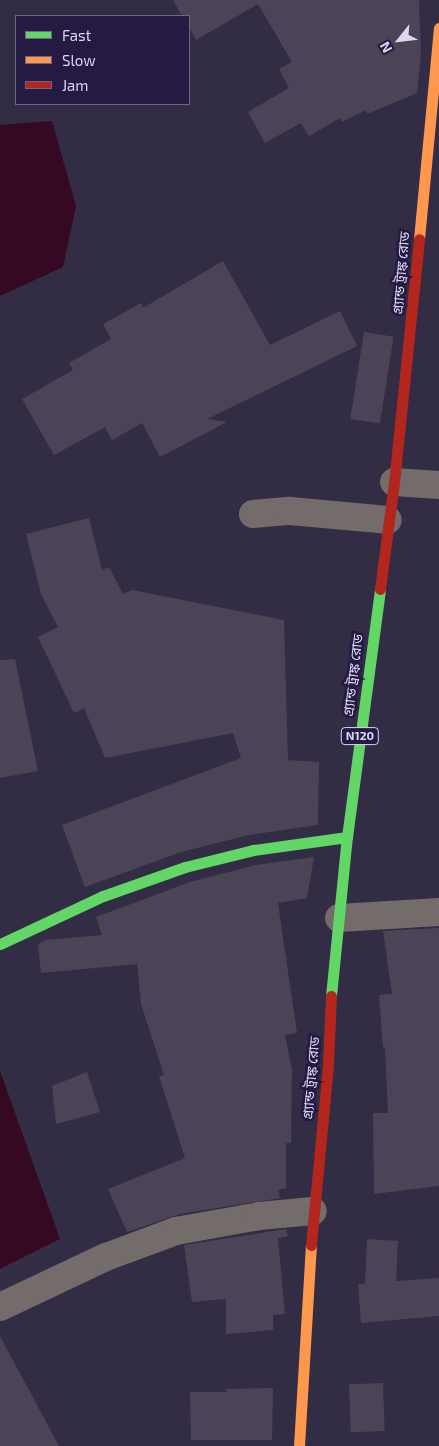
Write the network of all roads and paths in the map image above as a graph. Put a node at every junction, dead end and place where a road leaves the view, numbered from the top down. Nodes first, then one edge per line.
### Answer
1 (439, 28) edge
2 (394, 482) junction
3 (439, 485) edge
4 (253, 514) dead end
5 (388, 520) junction
6 (347, 837) junction
7 (439, 912) edge
8 (339, 918) junction
9 (0, 944) edge
10 (313, 1211) junction
11 (0, 1307) edge
12 (299, 1446) edge

1 - 2 main road, গ্র্যান্ড ট্রাঙ্ক রোড / N120
2 - 3 street
2 - 5 main road, গ্র্যান্ড ট্রাঙ্ক রোড / N120
4 - 5 street
5 - 6 main road, গ্র্যান্ড ট্রাঙ্ক রোড / N120
6 - 8 main road, গ্র্যান্ড ট্রাঙ্ক রোড / N120
6 - 9 main road
7 - 8 street
8 - 10 main road, গ্র্যান্ড ট্রাঙ্ক রোড / N120
10 - 11 street
10 - 12 main road, গ্র্যান্ড ট্রাঙ্ক রোড / N120

